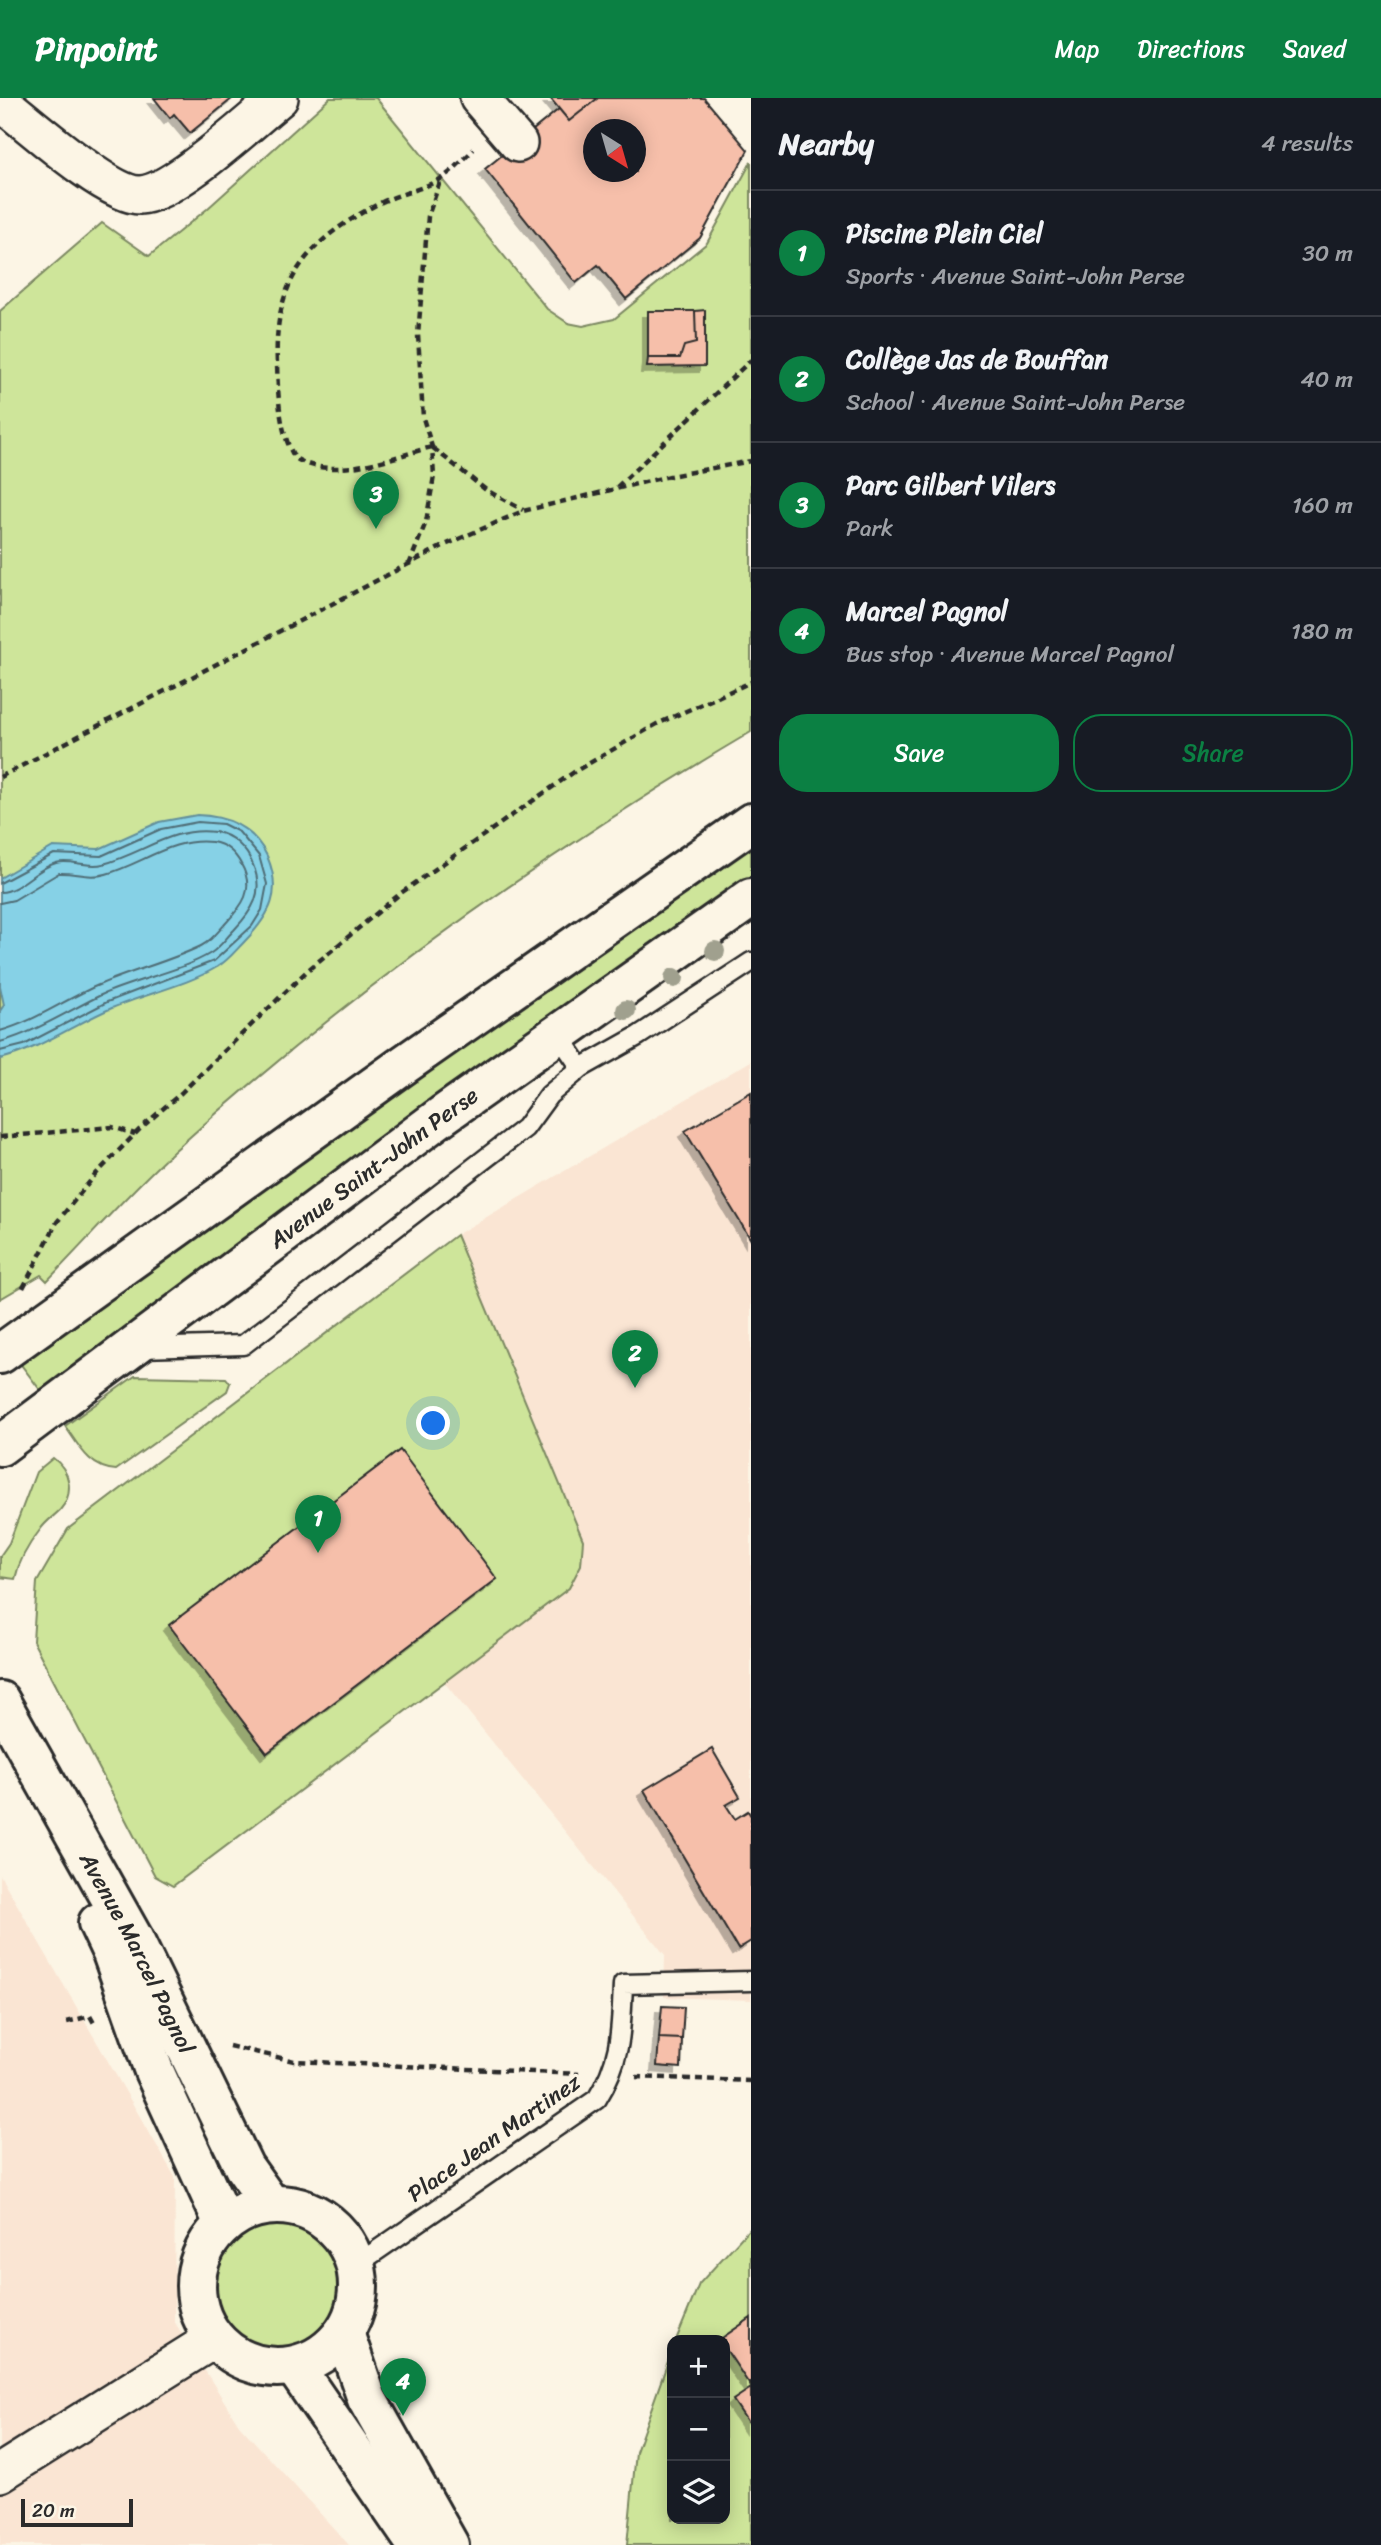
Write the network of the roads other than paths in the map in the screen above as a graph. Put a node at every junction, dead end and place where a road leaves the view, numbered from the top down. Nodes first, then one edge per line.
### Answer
1 (279, 98) edge
2 (479, 98) edge
3 (0, 101) edge
4 (518, 143) dead end
5 (751, 823) edge
6 (751, 898) edge
7 (751, 962) edge
8 (557, 1033) junction
9 (581, 1068) junction
10 (129, 1349) junction
11 (0, 1354) edge
12 (0, 1446) edge
13 (0, 1701) edge
14 (0, 1733) edge
15 (751, 1981) edge
16 (271, 2204) junction
17 (224, 2224) junction
18 (356, 2265) junction
19 (344, 2333) junction
20 (214, 2339) junction
21 (294, 2366) junction
22 (0, 2473) edge
23 (417, 2545) edge
24 (449, 2545) edge

1 - 3 street
2 - 4 street
5 - 11 main road
6 - 8 main road, Avenue Saint-John Perse
7 - 9 lane
8 - 9 lane
8 - 10 main road, Avenue Saint-John Perse
9 - 10 lane
10 - 12 main road, Avenue Saint-John Perse
13 - 16 main road, Avenue Marcel Pagnol
14 - 17 main road, Avenue Marcel Pagnol
15 - 18 lane, Place Jean Martinez
16 - 17 main road
16 - 18 main road
17 - 20 main road
18 - 19 main road
19 - 21 main road
19 - 24 main road
20 - 21 main road
20 - 22 street
21 - 23 main road

